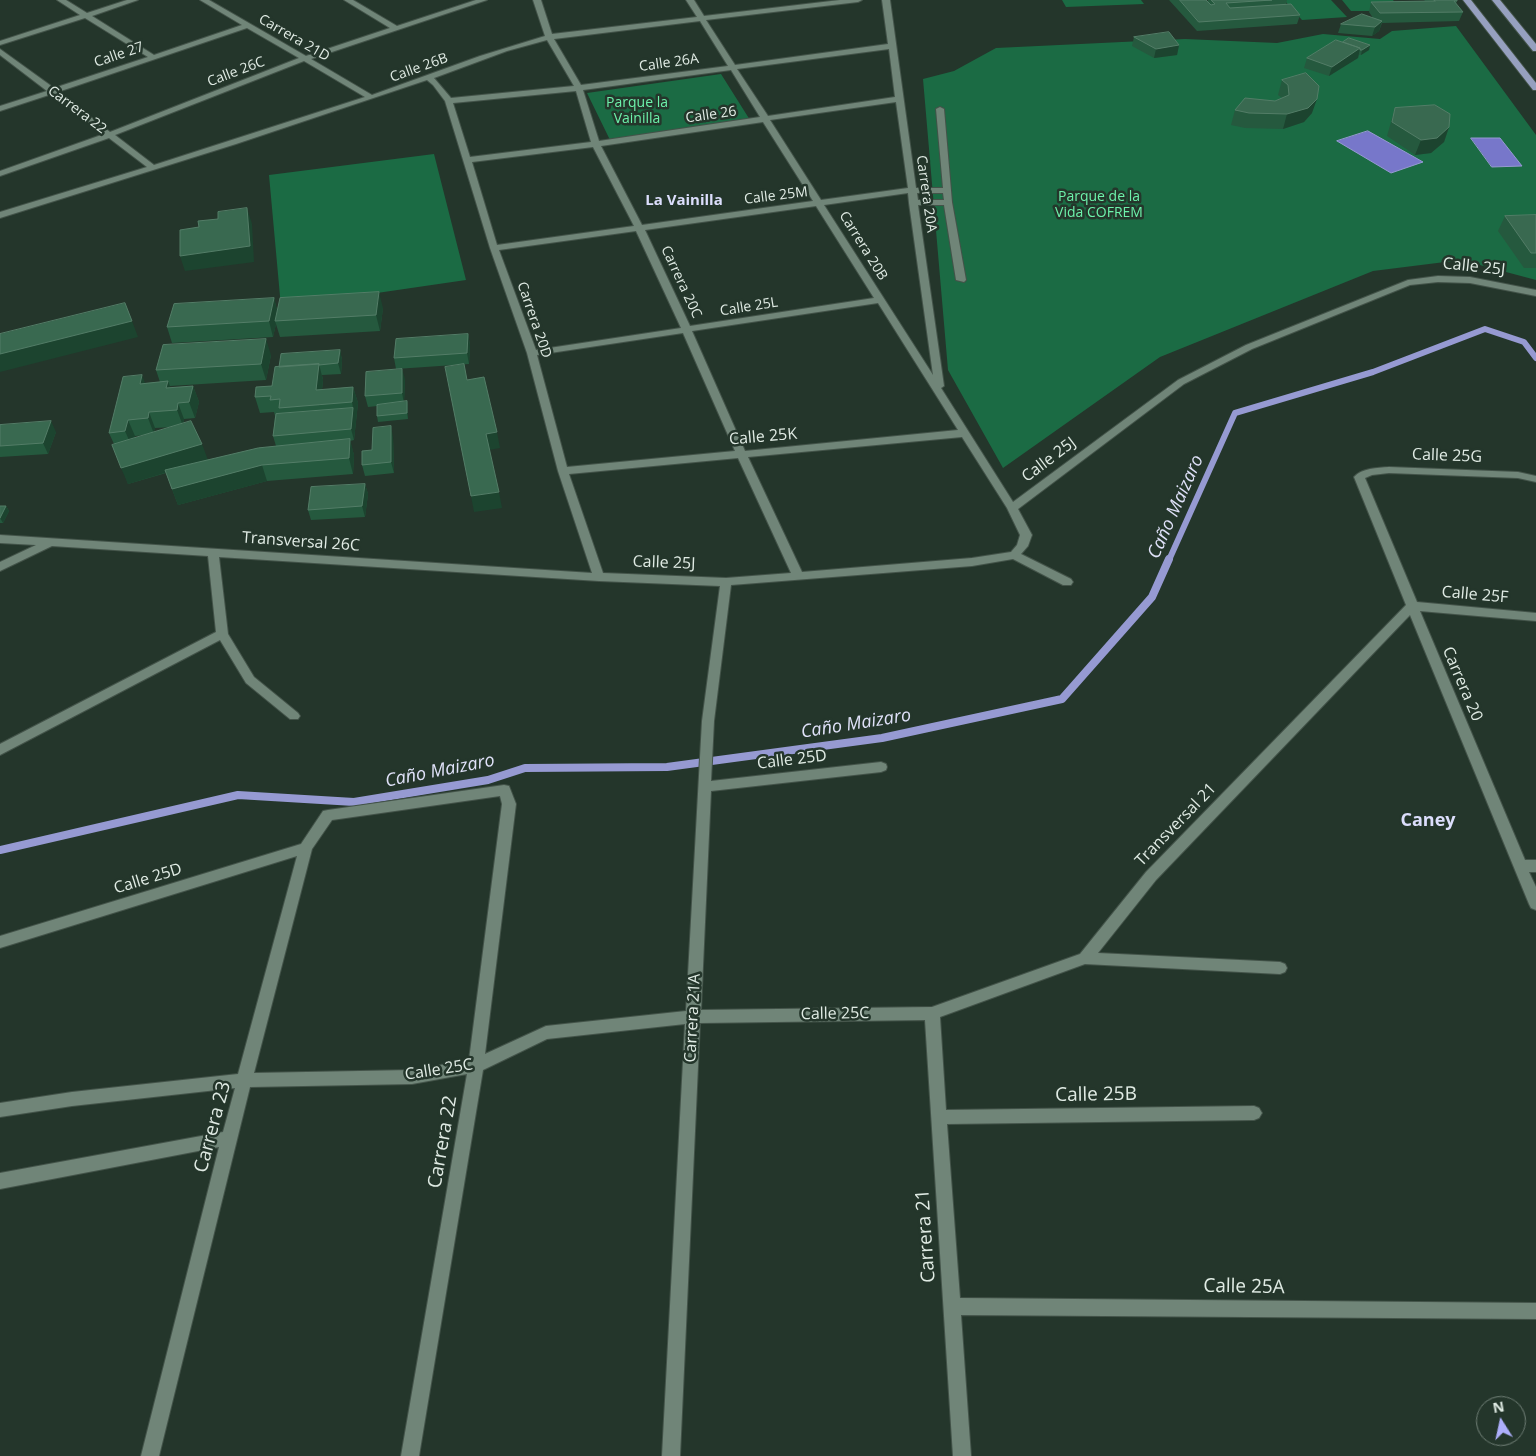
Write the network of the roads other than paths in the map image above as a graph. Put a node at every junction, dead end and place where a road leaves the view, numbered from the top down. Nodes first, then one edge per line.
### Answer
1 (61, 0) edge
2 (134, 0) edge
3 (204, 0) edge
4 (348, 0) edge
5 (483, 0) edge
6 (538, 0) edge
7 (690, 0) edge
8 (858, 0) edge
9 (886, 0) edge
10 (1467, 0) edge
11 (1496, 0) edge
12 (817, 2) edge
13 (85, 15) junction
14 (703, 18) junction
15 (247, 26) junction
16 (396, 28) junction
17 (549, 37) junction
18 (0, 43) edge
19 (892, 46) junction
20 (1536, 50) edge
21 (0, 51) edge
22 (153, 57) junction
23 (304, 59) junction
24 (734, 67) junction
25 (429, 78) junction
26 (580, 88) junction
27 (1536, 88) edge
28 (53, 92) junction
29 (371, 98) junction
30 (899, 99) junction
31 (449, 101) junction
32 (0, 109) edge
33 (940, 109) dead end
34 (767, 119) junction
35 (109, 135) junction
36 (596, 144) junction
37 (467, 160) junction
38 (153, 168) junction
39 (0, 174) edge
40 (912, 190) junction
41 (947, 191) junction
42 (948, 202) junction
43 (913, 203) junction
44 (820, 204) junction
45 (0, 215) edge
46 (639, 227) junction
47 (494, 248) junction
48 (961, 280) dead end
49 (1536, 293) edge
50 (881, 300) junction
51 (687, 330) junction
52 (532, 353) junction
53 (939, 392) junction
54 (965, 433) junction
55 (740, 454) junction
56 (563, 471) junction
57 (1358, 477) joint
58 (1536, 479) edge
59 (1012, 508) junction
60 (0, 539) edge
61 (52, 542) junction
62 (213, 552) junction
63 (1014, 555) junction
64 (0, 567) edge
65 (599, 577) junction
66 (798, 577) junction
67 (726, 582) junction
68 (1067, 582) dead end
69 (1412, 606) junction
70 (1536, 617) edge
71 (222, 634) junction
72 (294, 716) dead end
73 (0, 750) edge
74 (881, 767) dead end
75 (706, 780) junction
76 (509, 804) joint
77 (306, 848) junction
78 (1520, 866) junction
79 (1536, 866) edge
80 (1536, 904) edge
81 (0, 942) edge
82 (1085, 958) junction
83 (1280, 968) dead end
84 (932, 1012) junction
85 (692, 1017) junction
86 (476, 1066) junction
87 (246, 1080) junction
88 (0, 1110) edge
89 (1254, 1113) dead end
90 (938, 1117) junction
91 (230, 1138) junction
92 (0, 1181) edge
93 (952, 1306) junction
94 (1536, 1311) edge
95 (150, 1456) edge
96 (410, 1456) edge
97 (671, 1456) edge
98 (962, 1456) edge

1 - 13 street
2 - 13 street
3 - 15 street, Carrera 21D
4 - 16 street
5 - 16 street, Calle 26C
6 - 17 street, Carrera 20C
7 - 14 street, Carrera 20B
8 - 12 street, Calle 26B
9 - 19 street, Carrera 20A
10 - 27 main road
11 - 20 main road
12 - 14 street, Calle 26B
13 - 18 street
13 - 22 street
14 - 17 street, Calle 26B
14 - 24 street, Carrera 20B
15 - 22 street, Calle 27
15 - 23 street, Carrera 21D
16 - 23 street, Calle 26C
17 - 25 street, Calle 26B
17 - 26 street, Carrera 20C
19 - 24 street, Calle 26A
19 - 30 street, Carrera 20A
21 - 28 street, Carrera 22
22 - 28 street, Calle 27
23 - 29 street, Carrera 21D
23 - 35 street, Calle 26C
24 - 26 street, Calle 26A
24 - 34 street, Carrera 20B
25 - 29 street, Calle 26B
25 - 31 street, Carrera 20D
26 - 31 street, Calle 26A
26 - 36 street, Carrera 20C
28 - 32 street, Calle 27
28 - 35 street, Carrera 22
29 - 38 street, Calle 26B
30 - 34 street, Calle 26
30 - 40 street, Carrera 20A
31 - 37 street, Carrera 20D
33 - 41 street
34 - 36 street, Calle 26
34 - 44 street, Carrera 20B
35 - 38 street, Carrera 22
35 - 39 street, Calle 26C
36 - 37 street, Calle 26
36 - 46 street, Carrera 20C
37 - 47 street, Carrera 20D
38 - 45 street, Calle 26B
40 - 41 street, Calle 25M
40 - 43 street, Carrera 20A
40 - 44 street, Calle 25M
41 - 42 street
42 - 43 street
42 - 48 street
43 - 53 street, Carrera 20A
44 - 46 street, Calle 25M
44 - 50 street, Carrera 20B
46 - 47 street, Calle 25M
46 - 51 street, Carrera 20C
47 - 52 street, Carrera 20D
49 - 59 street, Calle 25J
50 - 51 street, Calle 25L
50 - 53 street, Carrera 20B
51 - 52 street, Calle 25L
51 - 55 street, Carrera 20C
52 - 56 street, Carrera 20D
53 - 54 street, Carrera 20B
54 - 55 street, Calle 25K
54 - 59 street, Carrera 20B
55 - 56 street, Calle 25K
55 - 66 street, Carrera 20C
56 - 65 street, Carrera 20D
57 - 58 street, Calle 25G
57 - 69 street, Carrera 20
59 - 63 street
60 - 61 street, Transversal 26C
61 - 62 street, Transversal 26C
61 - 64 street
62 - 65 street, Transversal 26C
62 - 71 street
63 - 66 street, Calle 25J
63 - 68 street
65 - 67 street, Calle 25J
66 - 67 street, Calle 25J
67 - 75 street, Carrera 21A
69 - 70 street, Calle 25F
69 - 78 street, Carrera 20
69 - 82 street, Transversal 21
71 - 72 street
71 - 73 street
74 - 75 street, Calle 25D
75 - 85 street, Carrera 21A
76 - 77 street, Carrera 23
76 - 86 street, Carrera 22
77 - 81 street, Calle 25D
77 - 87 street, Carrera 23
78 - 79 street
78 - 80 street, Carrera 20
82 - 83 street
82 - 84 street
84 - 85 street, Calle 25C
84 - 90 street, Carrera 21
85 - 86 street, Calle 25C
85 - 97 street, Carrera 21A
86 - 87 street, Calle 25C
86 - 96 street, Carrera 22
87 - 88 street, Calle 25C
87 - 91 street, Carrera 23
89 - 90 street, Calle 25B
90 - 93 street, Carrera 21
91 - 92 street
91 - 95 street, Carrera 23
93 - 94 street, Calle 25A
93 - 98 street, Carrera 21

